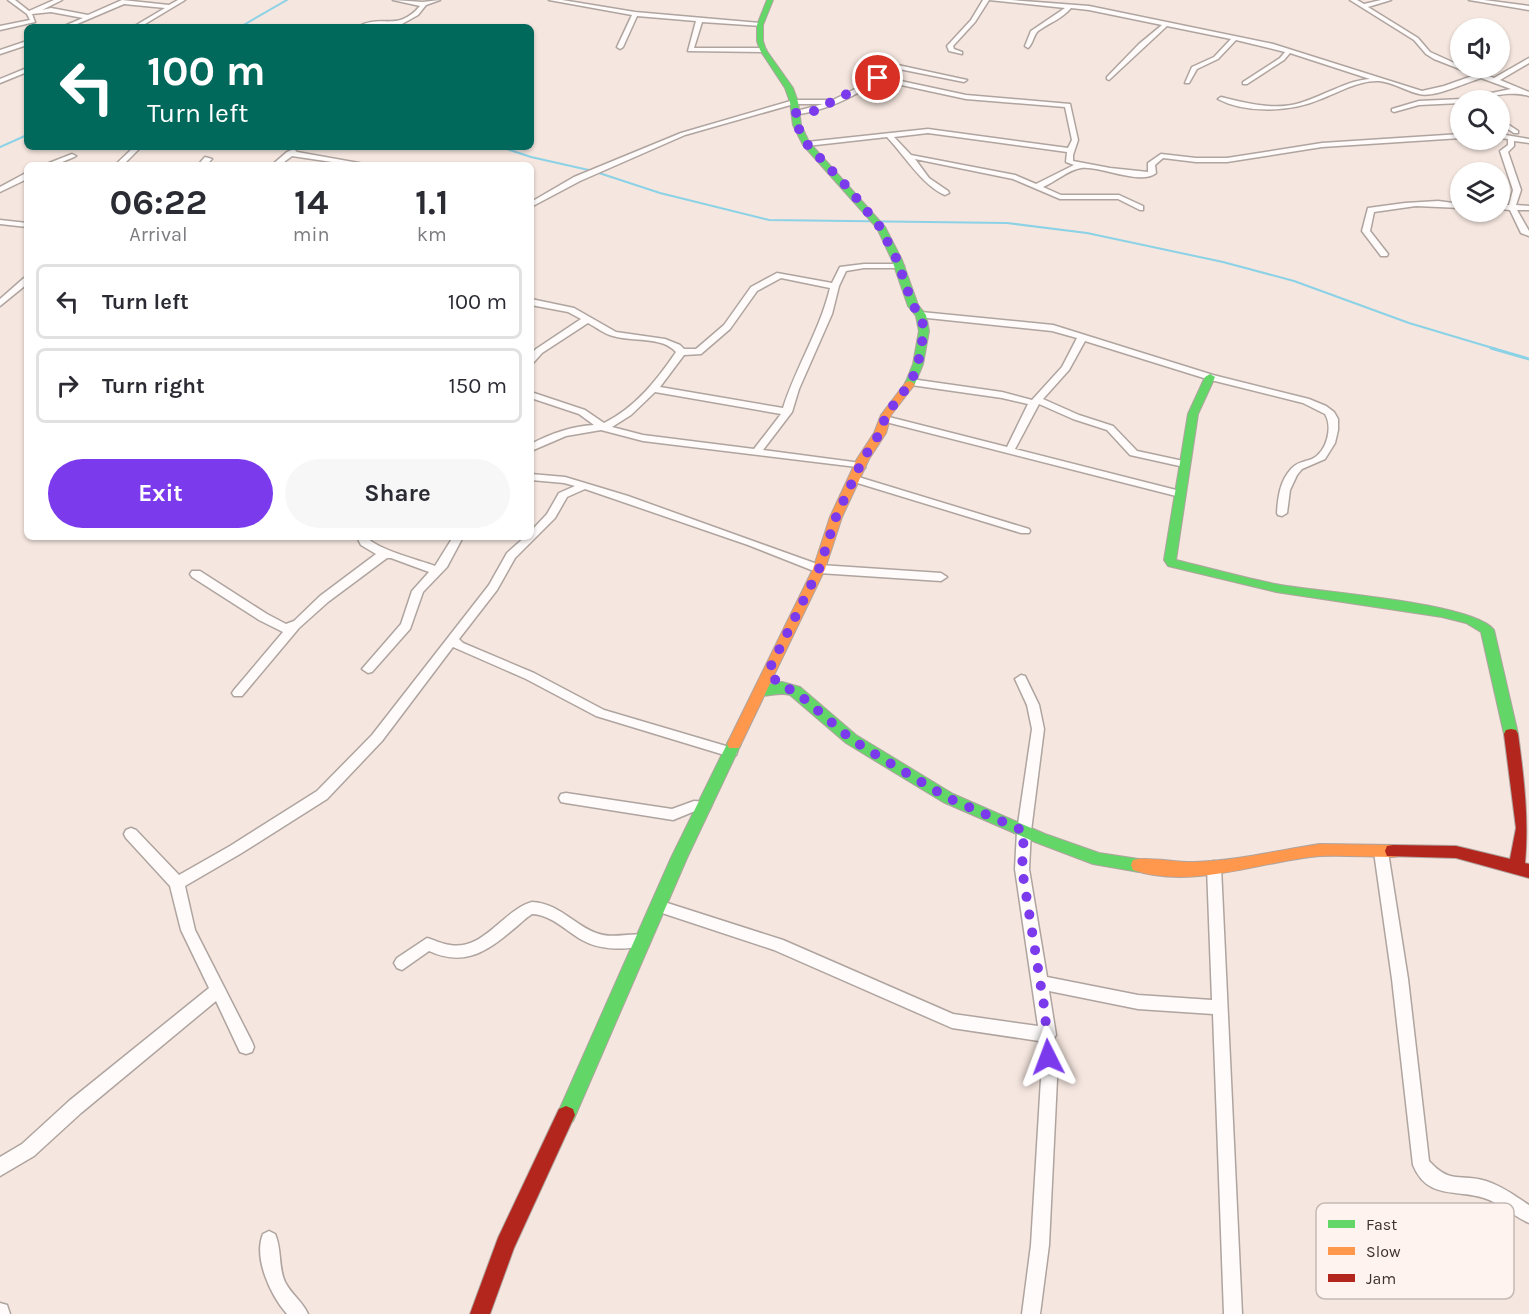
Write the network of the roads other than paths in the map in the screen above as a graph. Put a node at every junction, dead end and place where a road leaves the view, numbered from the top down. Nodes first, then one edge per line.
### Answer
1 (59, 0) edge
2 (182, 0) edge
3 (396, 0) edge
4 (437, 0) edge
5 (552, 0) edge
6 (770, 0) edge
7 (986, 0) edge
8 (991, 0) edge
9 (1353, 0) edge
10 (1388, 0) edge
11 (1472, 0) edge
12 (10, 1) edge
13 (125, 1) edge
14 (1032, 2) edge
15 (424, 4) junction
16 (167, 6) junction
17 (1070, 6) junction
18 (1364, 6) junction
19 (1529, 8) edge
20 (29, 14) junction
21 (635, 14) junction
22 (89, 17) junction
23 (700, 19) junction
24 (72, 24) edge
25 (140, 24) edge
26 (399, 24) edge
27 (1166, 24) junction
28 (760, 25) junction
29 (0, 28) edge
30 (1233, 40) junction
31 (24, 44) edge
32 (1028, 46) dead end
33 (620, 47) dead end
34 (763, 50) junction
35 (1290, 50) junction
36 (3, 51) edge
37 (24, 53) edge
38 (960, 53) dead end
39 (1529, 60) edge
40 (1450, 62) edge
41 (24, 71) edge
42 (878, 78) junction
43 (1109, 78) dead end
44 (1474, 78) edge
45 (1490, 78) edge
46 (964, 80) dead end
47 (1496, 80) junction
48 (0, 81) edge
49 (1379, 81) junction
50 (1186, 82) dead end
51 (1245, 83) dead end
52 (1519, 90) junction
53 (1510, 92) edge
54 (1422, 93) junction
55 (1529, 94) edge
56 (1221, 99) dead end
57 (1446, 101) junction
58 (1450, 101) edge
59 (833, 102) junction
60 (794, 107) junction
61 (1394, 110) dead end
62 (1510, 131) edge
63 (888, 134) junction
64 (1510, 135) edge
65 (1514, 135) junction
66 (1450, 137) edge
67 (1529, 141) edge
68 (807, 144) junction
69 (135, 150) edge
70 (294, 150) edge
71 (1071, 150) junction
72 (289, 153) junction
73 (72, 156) dead end
74 (908, 156) junction
75 (56, 162) edge
76 (122, 162) edge
77 (279, 162) edge
78 (347, 162) edge
79 (1079, 166) junction
80 (24, 178) edge
81 (1036, 186) junction
82 (0, 190) edge
83 (945, 193) dead end
84 (534, 203) edge
85 (1450, 204) edge
86 (1512, 207) junction
87 (1140, 208) dead end
88 (1529, 208) edge
89 (0, 222) edge
90 (24, 225) edge
91 (1529, 234) edge
92 (1384, 254) dead end
93 (900, 266) junction
94 (24, 283) edge
95 (835, 286) junction
96 (0, 303) edge
97 (534, 303) edge
98 (921, 315) junction
99 (588, 319) junction
100 (1082, 338) junction
101 (681, 352) junction
102 (534, 357) edge
103 (1210, 377) junction
104 (911, 382) junction
105 (655, 389) junction
106 (534, 396) edge
107 (1036, 401) junction
108 (787, 412) junction
109 (885, 419) junction
110 (604, 428) junction
111 (534, 447) edge
112 (1010, 450) junction
113 (757, 452) junction
114 (1185, 464) junction
115 (861, 466) junction
116 (534, 477) edge
117 (855, 479) junction
118 (584, 486) junction
119 (1180, 494) junction
120 (1282, 513) dead end
121 (1025, 531) dead end
122 (534, 534) edge
123 (364, 540) edge
124 (456, 540) edge
125 (528, 540) edge
126 (384, 554) junction
127 (819, 569) junction
128 (437, 572) junction
129 (196, 574) dead end
130 (941, 577) dead end
131 (292, 628) junction
132 (452, 639) junction
133 (368, 669) dead end
134 (768, 672) junction
135 (1021, 679) dead end
136 (782, 687) junction
137 (761, 691) junction
138 (238, 693) dead end
139 (731, 752) junction
140 (566, 798) dead end
141 (704, 806) junction
142 (1024, 831) junction
143 (130, 834) dead end
144 (1381, 852) junction
145 (1214, 867) junction
146 (1523, 869) edge
147 (177, 883) junction
148 (658, 906) junction
149 (643, 940) junction
150 (402, 963) dead end
151 (1039, 982) junction
152 (218, 990) junction
153 (1220, 1008) junction
154 (1048, 1035) junction
155 (246, 1047) dead end
156 (0, 1167) edge
157 (1509, 1203) edge
158 (1514, 1206) edge
159 (1529, 1214) edge
160 (269, 1240) dead end
161 (299, 1314) edge
162 (480, 1314) edge
163 (1031, 1314) edge
164 (1233, 1314) edge

1 - 20 street
2 - 16 street
3 - 15 street
4 - 15 street
5 - 21 street
6 - 28 street
7 - 38 street
8 - 14 street
9 - 18 street
10 - 18 street
11 - 19 street
12 - 20 street
13 - 16 street
13 - 22 street
14 - 17 street
15 - 26 street
16 - 25 street
17 - 27 street
17 - 32 street
18 - 40 street
20 - 22 street
20 - 29 street
21 - 23 street
21 - 33 street
22 - 24 street
23 - 28 street
23 - 34 street
27 - 30 street
27 - 43 street
28 - 34 street
30 - 35 street
30 - 50 street
31 - 36 street
34 - 60 street
35 - 49 street
35 - 51 street
36 - 37 street
39 - 47 street
41 - 48 street
42 - 46 street
42 - 59 street
42 - 71 street
44 - 54 street
45 - 47 street
47 - 52 street
49 - 54 street
49 - 56 street
52 - 53 street
52 - 55 street
54 - 57 street
57 - 58 street
57 - 61 street
59 - 60 street
59 - 60 street
60 - 68 street
60 - 84 street
62 - 65 street
63 - 68 street
63 - 71 street
63 - 74 street
64 - 65 street
65 - 67 street
65 - 86 street
66 - 79 street
68 - 93 street
69 - 76 street
70 - 72 street
71 - 79 street
72 - 77 street
72 - 78 street
73 - 75 street
74 - 81 street
74 - 83 street
79 - 81 street
80 - 82 street
81 - 87 street
85 - 92 street
86 - 88 street
86 - 91 street
89 - 90 street
93 - 95 street
93 - 98 street
94 - 96 street
95 - 101 street
95 - 108 street
97 - 99 street
98 - 100 street
98 - 104 street
99 - 101 street
99 - 102 street
100 - 103 street
100 - 107 street
101 - 105 street
103 - 114 street
103 - 120 street
104 - 107 street
104 - 109 street
105 - 108 street
105 - 110 street
106 - 110 street
107 - 112 street
107 - 114 street
108 - 113 street
109 - 112 street
109 - 115 street
110 - 111 street
110 - 113 street
112 - 119 street
113 - 115 street
114 - 119 street
115 - 117 street
116 - 118 street
117 - 121 street
117 - 127 street
118 - 122 street
118 - 127 street
119 - 146 street
123 - 126 street
124 - 128 street
125 - 132 street
126 - 128 street
126 - 131 street
127 - 130 street
127 - 134 street
128 - 133 street
129 - 131 street
131 - 138 street
132 - 139 street
132 - 147 street
134 - 136 street
134 - 137 street
135 - 142 street
136 - 137 street
136 - 142 street
137 - 139 street
139 - 141 street
140 - 141 street
141 - 148 street
142 - 145 street
142 - 151 street
143 - 147 street
144 - 145 street
144 - 146 street
144 - 157 street
145 - 153 street
147 - 152 street
148 - 149 street
148 - 154 street
149 - 150 street
149 - 162 street
151 - 153 street
151 - 154 street
152 - 155 street
152 - 156 street
153 - 164 street
154 - 163 street
158 - 159 street
160 - 161 street

